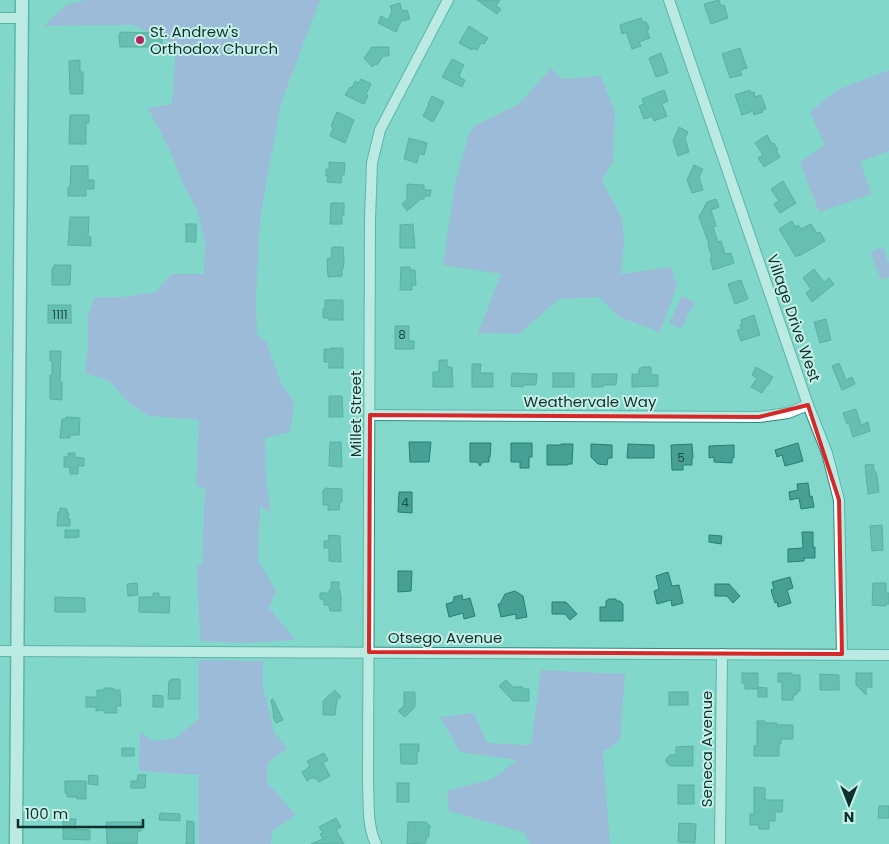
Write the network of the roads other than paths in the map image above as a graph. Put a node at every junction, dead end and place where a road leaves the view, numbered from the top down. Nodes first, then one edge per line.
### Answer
1 (22, 0) edge
2 (448, 0) edge
3 (669, 0) edge
4 (0, 18) edge
5 (22, 18) junction
6 (808, 405) junction
7 (370, 415) junction
8 (0, 651) edge
9 (17, 651) junction
10 (369, 652) junction
11 (722, 654) junction
12 (842, 654) junction
13 (889, 655) edge
14 (16, 844) edge
15 (376, 844) edge
16 (720, 844) edge

1 - 5 street
2 - 7 street, Millet Street
3 - 6 street, Village Drive West
4 - 5 street
5 - 9 street
6 - 7 street, Weathervale Way
6 - 12 street, Village Drive West
7 - 10 street, Millet Street
8 - 9 street, Otsego Avenue
9 - 10 street, Otsego Avenue
9 - 14 street
10 - 11 street, Otsego Avenue
10 - 15 street, Millet Street
11 - 12 street, Otsego Avenue
11 - 16 street, Seneca Avenue
12 - 13 street, Otsego Avenue

